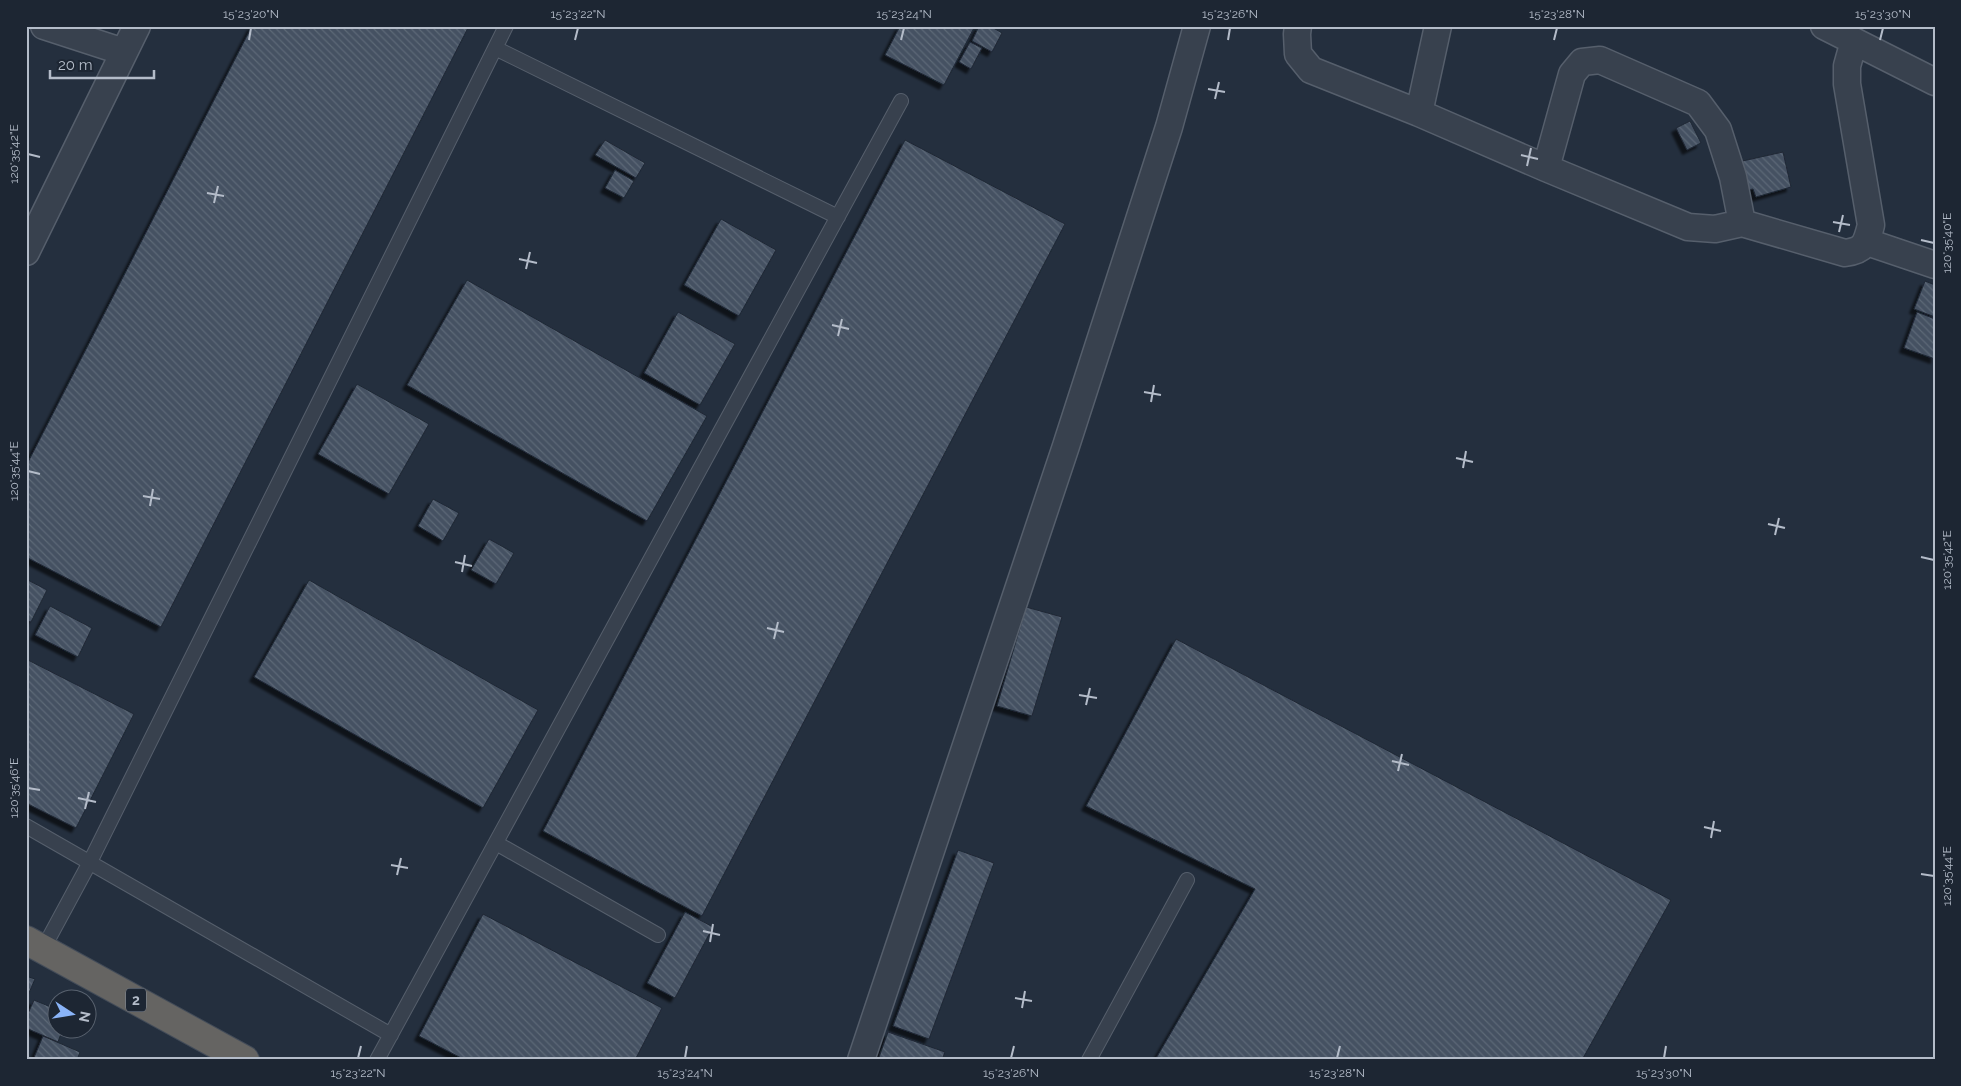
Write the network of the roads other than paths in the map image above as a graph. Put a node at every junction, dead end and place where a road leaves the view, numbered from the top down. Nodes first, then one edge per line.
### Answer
1 (44, 26) edge
2 (137, 26) edge
3 (506, 26) edge
4 (1197, 26) edge
5 (1298, 26) edge
6 (1438, 26) edge
7 (1824, 26) edge
8 (1854, 41) junction
9 (495, 48) junction
10 (124, 52) junction
11 (1935, 82) edge
12 (901, 101) dead end
13 (1419, 113) junction
14 (1546, 168) junction
15 (37, 204) edge
16 (838, 217) junction
17 (1742, 223) junction
18 (1867, 242) junction
19 (26, 252) edge
20 (1935, 264) edge
21 (26, 826) edge
22 (496, 843) junction
23 (90, 862) junction
24 (1187, 880) dead end
25 (658, 935) dead end
26 (35, 944) edge
27 (391, 1035) junction
28 (245, 1060) edge
29 (377, 1060) edge
30 (862, 1060) edge
31 (1089, 1060) edge

1 - 10 street
2 - 10 street
3 - 9 lane
4 - 30 street
5 - 13 street
6 - 13 street
7 - 8 street
8 - 11 street
8 - 18 street
9 - 16 lane
9 - 23 lane
10 - 15 street
12 - 16 lane
13 - 14 street
14 - 17 street
14 - 17 street
15 - 19 street
16 - 22 lane
17 - 18 street
18 - 20 street
21 - 23 lane
22 - 25 lane
22 - 27 lane
23 - 26 lane
23 - 27 lane
24 - 31 lane
26 - 28 highway, 2
27 - 29 lane

